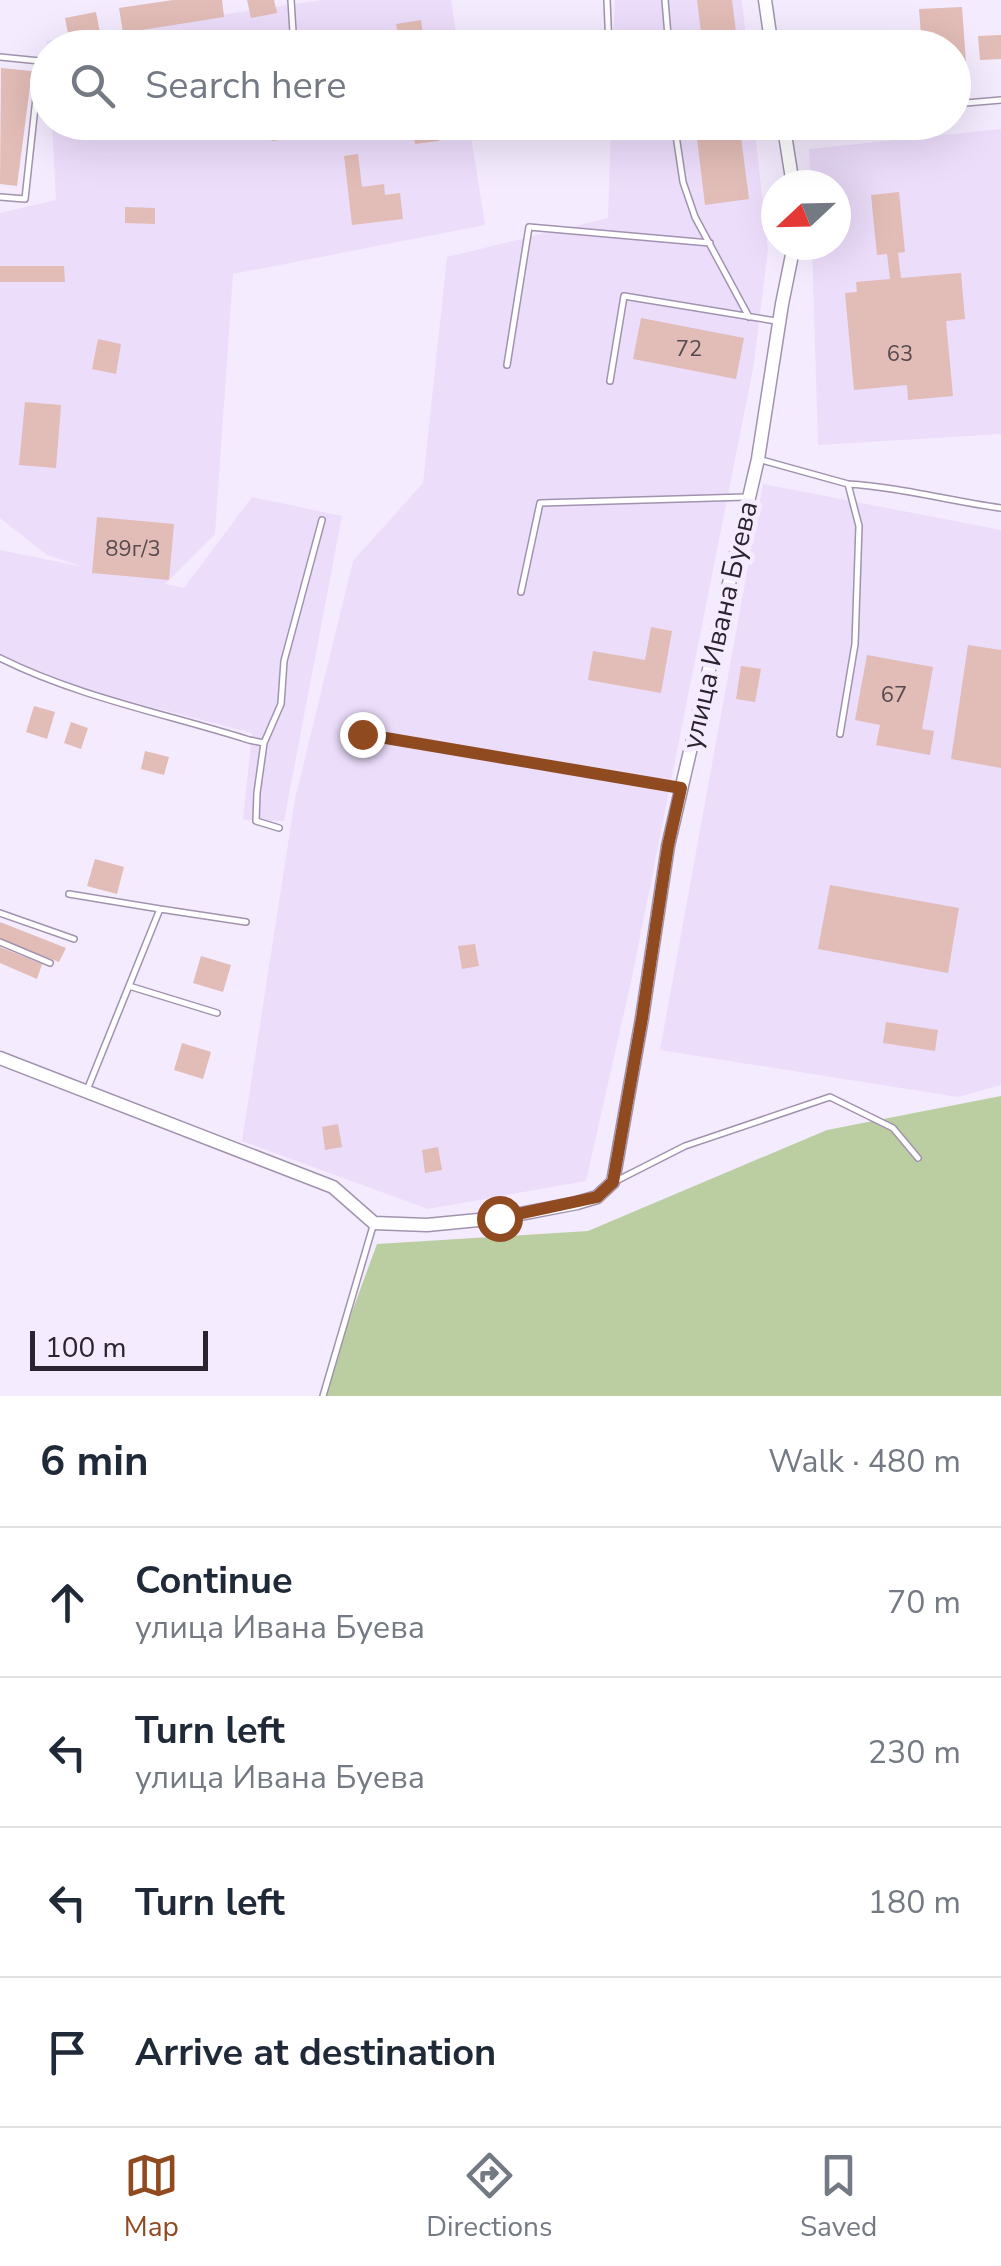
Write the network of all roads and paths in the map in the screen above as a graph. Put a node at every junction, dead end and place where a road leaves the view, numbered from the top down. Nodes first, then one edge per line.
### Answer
1 (291, 0) edge
2 (607, 0) edge
3 (665, 0) edge
4 (765, 0) edge
5 (293, 30) edge
6 (608, 30) edge
7 (668, 30) edge
8 (769, 30) edge
9 (0, 58) edge
10 (30, 60) edge
11 (1001, 100) edge
12 (971, 103) edge
13 (31, 140) edge
14 (677, 140) edge
15 (787, 140) edge
16 (791, 170) edge
17 (0, 197) edge
18 (710, 243) junction
19 (791, 260) edge
20 (749, 317) junction
21 (779, 322) junction
22 (506, 366) dead end
23 (610, 381) dead end
24 (758, 459) junction
25 (848, 484) junction
26 (749, 497) junction
27 (1001, 508) edge
28 (322, 520) dead end
29 (521, 592) dead end
30 (0, 658) edge
31 (362, 734) dead end
32 (840, 734) dead end
33 (264, 743) junction
34 (681, 788) junction
35 (279, 828) dead end
36 (69, 894) dead end
37 (160, 909) junction
38 (0, 913) edge
39 (246, 922) dead end
40 (74, 939) dead end
41 (0, 942) edge
42 (50, 963) dead end
43 (128, 986) junction
44 (217, 1013) dead end
45 (0, 1058) edge
46 (86, 1093) junction
47 (918, 1158) dead end
48 (613, 1182) junction
49 (374, 1223) junction
50 (323, 1396) edge

1 - 5 lane
2 - 6 lane
3 - 7 lane
4 - 8 street
9 - 10 lane
11 - 12 lane
13 - 17 lane
14 - 18 lane
15 - 16 street
18 - 20 lane
18 - 22 lane
19 - 21 street, улица Ивана Буева
20 - 21 lane
20 - 23 lane
21 - 24 street, улица Ивана Буева
24 - 25 lane
24 - 26 street, улица Ивана Буева
25 - 27 lane
25 - 32 lane
26 - 29 lane
26 - 34 street, улица Ивана Буева
28 - 33 lane
30 - 33 lane
31 - 34 lane
33 - 35 lane
34 - 48 street, улица Ивана Буева
36 - 37 lane
37 - 39 lane
37 - 43 lane
38 - 40 lane
41 - 42 lane
43 - 44 lane
43 - 46 lane
45 - 46 street
46 - 49 street
47 - 48 lane
48 - 49 street
49 - 50 lane

